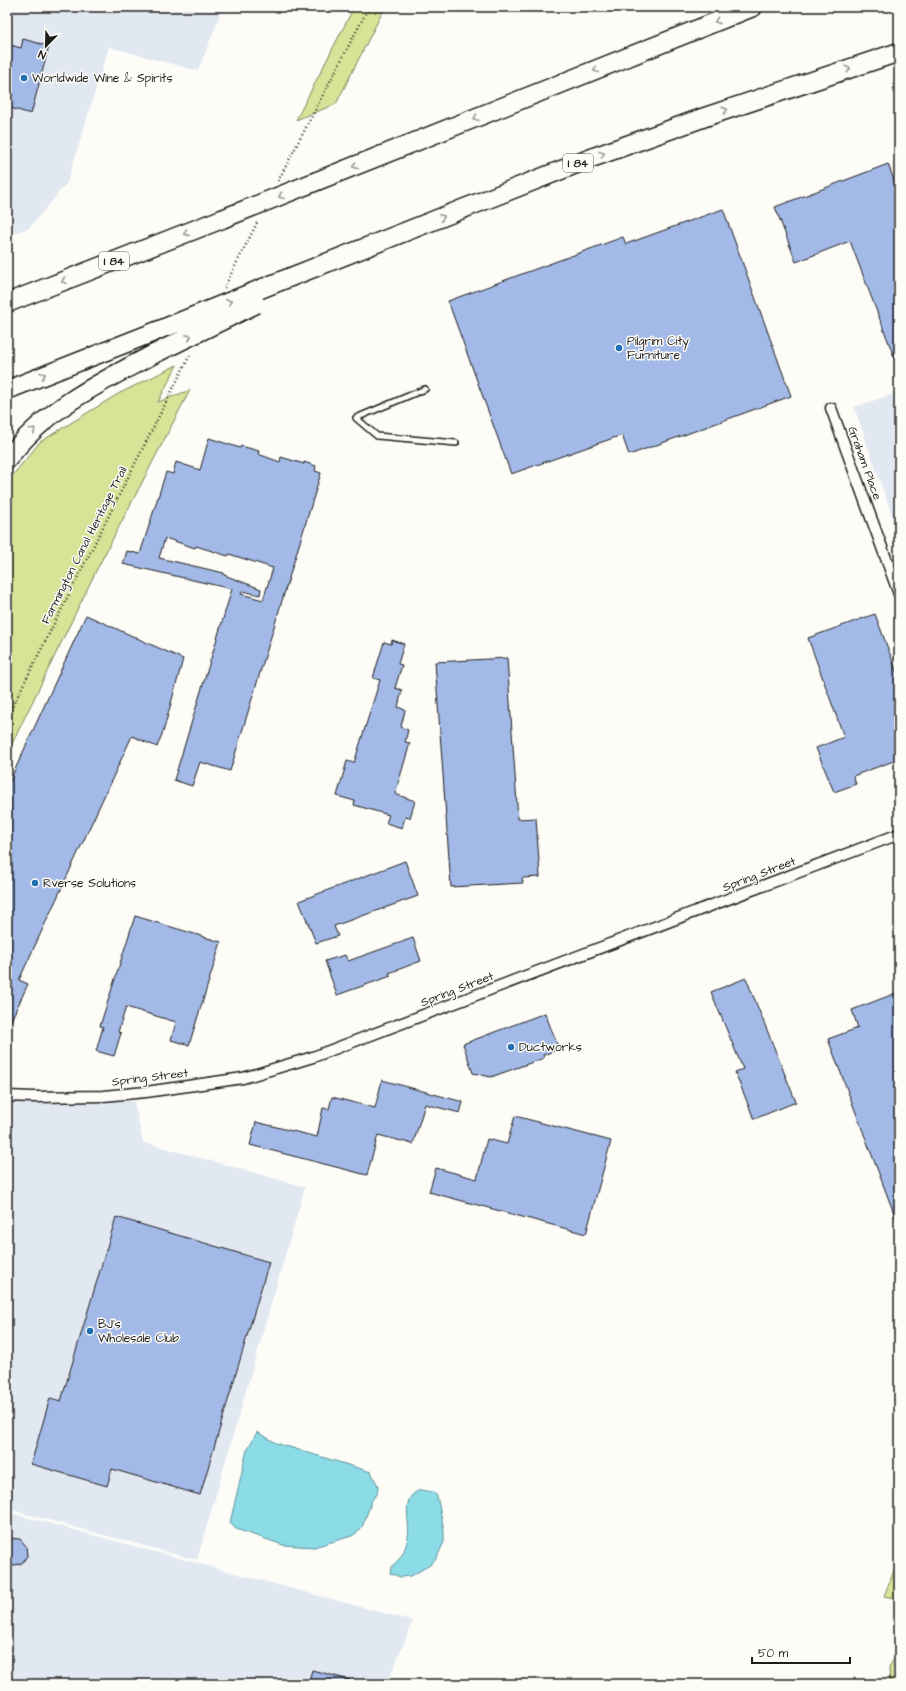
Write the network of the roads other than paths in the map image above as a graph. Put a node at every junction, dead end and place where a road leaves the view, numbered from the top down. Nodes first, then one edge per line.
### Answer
1 (753, 7) edge
2 (899, 52) edge
3 (259, 296) junction
4 (7, 303) edge
5 (426, 389) dead end
6 (7, 390) edge
7 (831, 408) dead end
8 (456, 443) dead end
9 (7, 460) edge
10 (899, 594) edge
11 (899, 834) edge
12 (7, 1096) edge

1 -> 4 highway, I 84, bridge
3 -> 2 highway, I 84
6 -> 3 highway, I 84, bridge
9 -> 3 highway, bridge
5 - 8 lane
7 - 10 street, Graham Place
11 - 12 street, Spring Street

